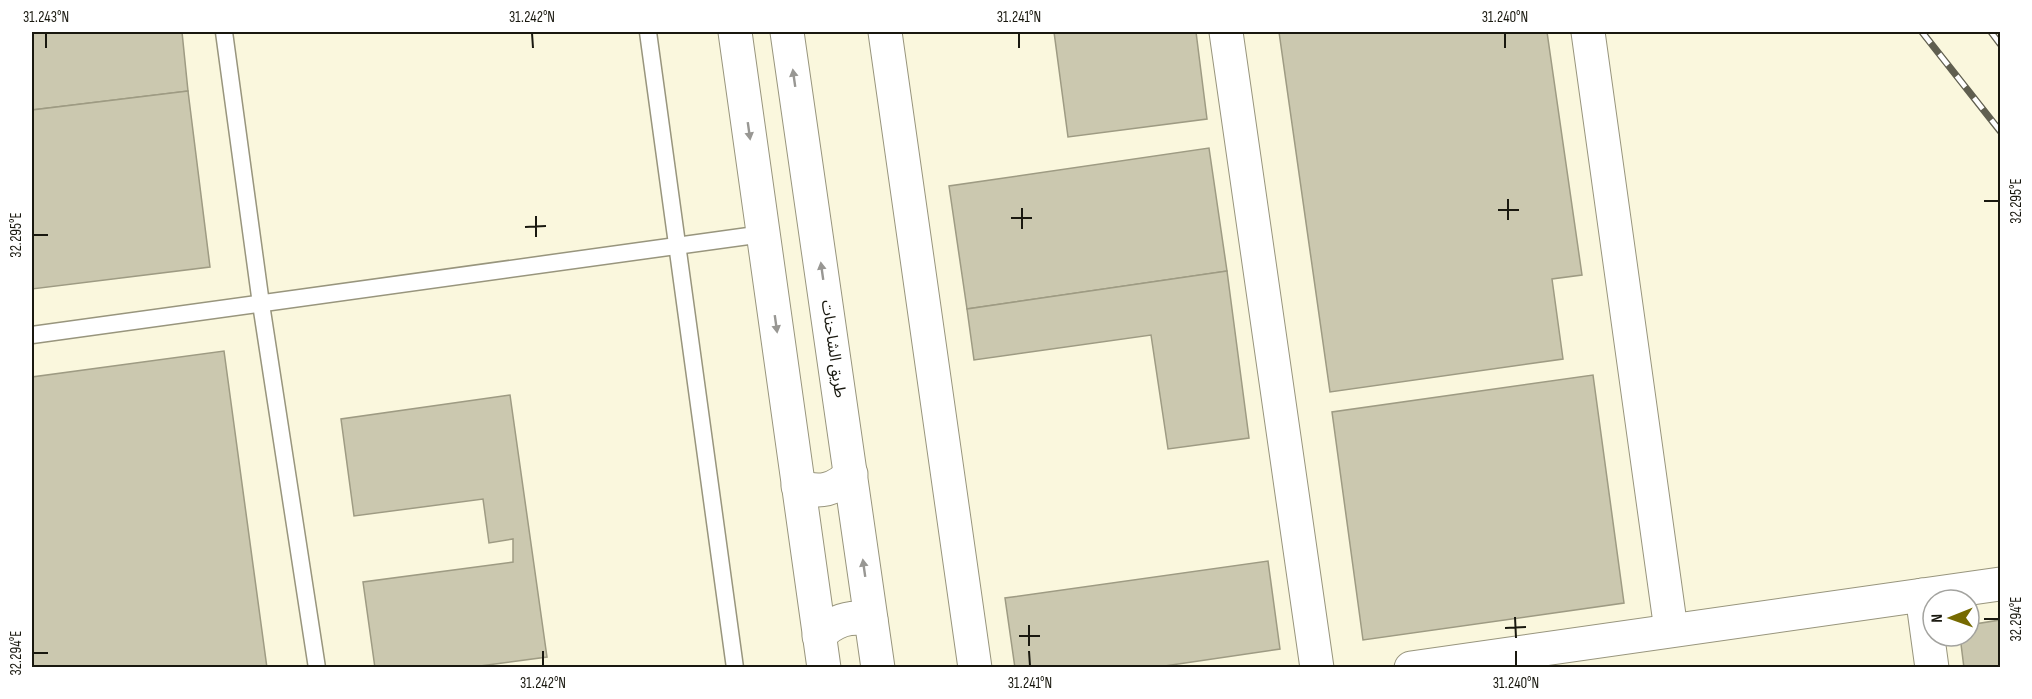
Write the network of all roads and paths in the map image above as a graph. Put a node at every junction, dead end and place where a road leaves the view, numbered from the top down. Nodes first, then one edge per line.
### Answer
1 (224, 32) edge
2 (648, 32) edge
3 (735, 32) edge
4 (787, 32) edge
5 (885, 32) edge
6 (1226, 32) edge
7 (1588, 32) edge
8 (764, 234) junction
9 (677, 246) junction
10 (261, 304) junction
11 (32, 335) edge
12 (851, 474) junction
13 (798, 486) junction
14 (2001, 584) edge
15 (1972, 588) edge
16 (1921, 595) edge
17 (871, 620) junction
18 (1671, 630) junction
19 (1929, 648) edge
20 (821, 652) edge
21 (317, 668) edge
22 (735, 668) edge
23 (878, 668) edge
24 (975, 668) edge
25 (1317, 668) edge
26 (1411, 668) edge
27 (1932, 668) edge

1 - 10 lane
2 - 9 lane
3 -> 8 street
12 -> 4 street, طريق الشاحنات
5 - 24 street
6 - 25 street
7 - 18 street
8 - 9 lane
8 -> 13 street
9 - 10 lane
9 - 22 lane
10 - 11 lane
10 - 21 lane
12 - 13 street
17 -> 12 street, طريق الشاحنات
13 - 20 street
14 - 15 street
16 - 18 street
17 - 20 street
17 - 23 street, طريق الشاحنات
18 - 26 street
19 - 27 street

